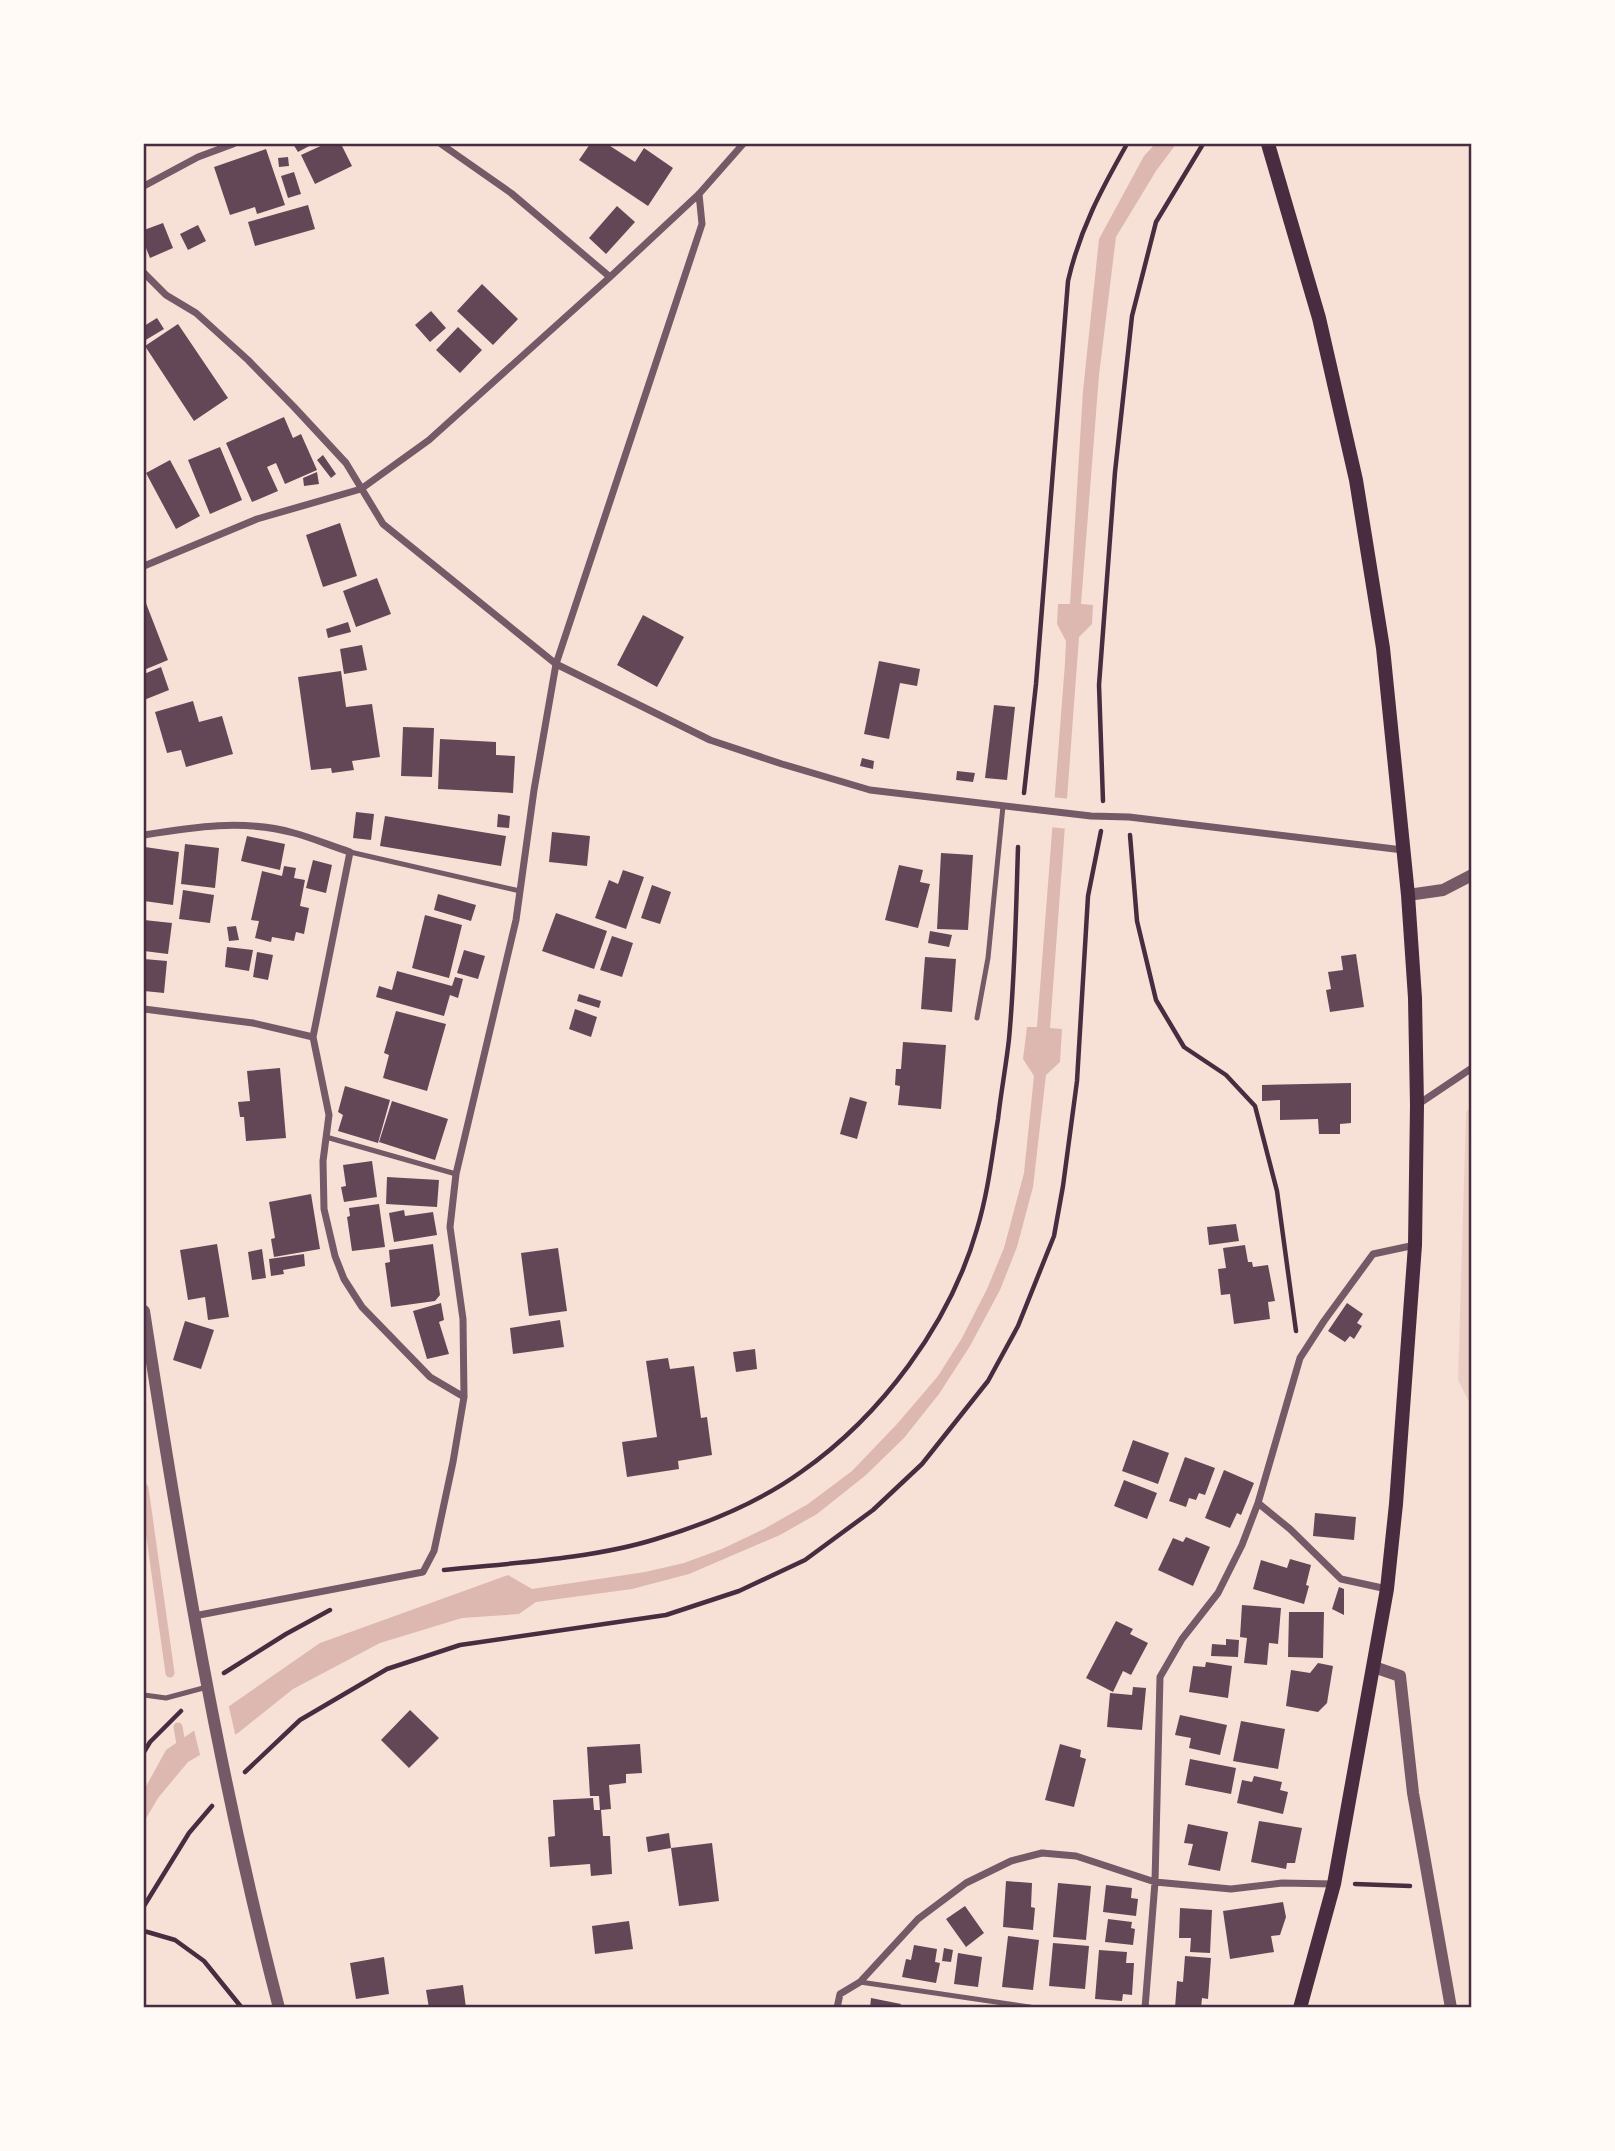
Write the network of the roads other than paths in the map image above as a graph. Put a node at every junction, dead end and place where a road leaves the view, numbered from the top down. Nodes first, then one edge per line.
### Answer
1 (233, 144) edge
2 (441, 144) edge
3 (743, 144) edge
4 (1268, 144) edge
5 (144, 186) edge
6 (699, 194) junction
7 (144, 273) edge
8 (610, 277) junction
9 (361, 489) junction
10 (144, 566) edge
11 (556, 663) junction
12 (1003, 806) junction
13 (144, 835) edge
14 (1405, 850) junction
15 (350, 852) junction
16 (1472, 875) edge
17 (520, 891) junction
18 (1408, 895) junction
19 (144, 1009) edge
20 (977, 1018) dead end
21 (313, 1037) junction
22 (1472, 1068) edge
23 (1418, 1105) junction
24 (326, 1137) junction
25 (456, 1174) junction
26 (1415, 1245) junction
27 (144, 1311) edge
28 (464, 1397) junction
29 (1258, 1503) junction
30 (1387, 1589) junction
31 (194, 1616) junction
32 (1374, 1667) junction
33 (208, 1692) junction
34 (144, 1695) edge
35 (1155, 1882) junction
36 (1334, 1884) junction
37 (860, 1982) junction
38 (279, 2007) edge
39 (837, 2007) edge
40 (1036, 2007) edge
41 (1145, 2007) edge
42 (1300, 2007) edge
43 (1451, 2007) edge

1 - 5 street
2 - 8 street
3 - 6 street
4 - 14 main road
6 - 8 street
6 - 11 street
7 - 9 street
8 - 9 street
9 - 10 street
9 - 11 street
11 - 12 street
11 - 17 street
12 - 14 street
12 - 20 lane
13 - 15 street
14 - 18 main road
15 - 17 lane
15 - 21 street
16 - 18 street
17 - 25 street
18 - 23 main road
19 - 21 street
21 - 24 street
22 - 23 street
23 - 26 main road
24 - 25 lane
24 - 28 street
25 - 28 street
26 - 29 street
26 - 30 main road
27 - 31 street
28 - 31 street
29 - 30 street
29 - 35 street
30 - 32 main road
31 - 33 street
32 - 36 main road
32 - 43 street
33 - 34 lane
33 - 38 street
35 - 36 street
35 - 37 street
35 - 41 street
36 - 42 main road
37 - 39 street
37 - 40 lane

